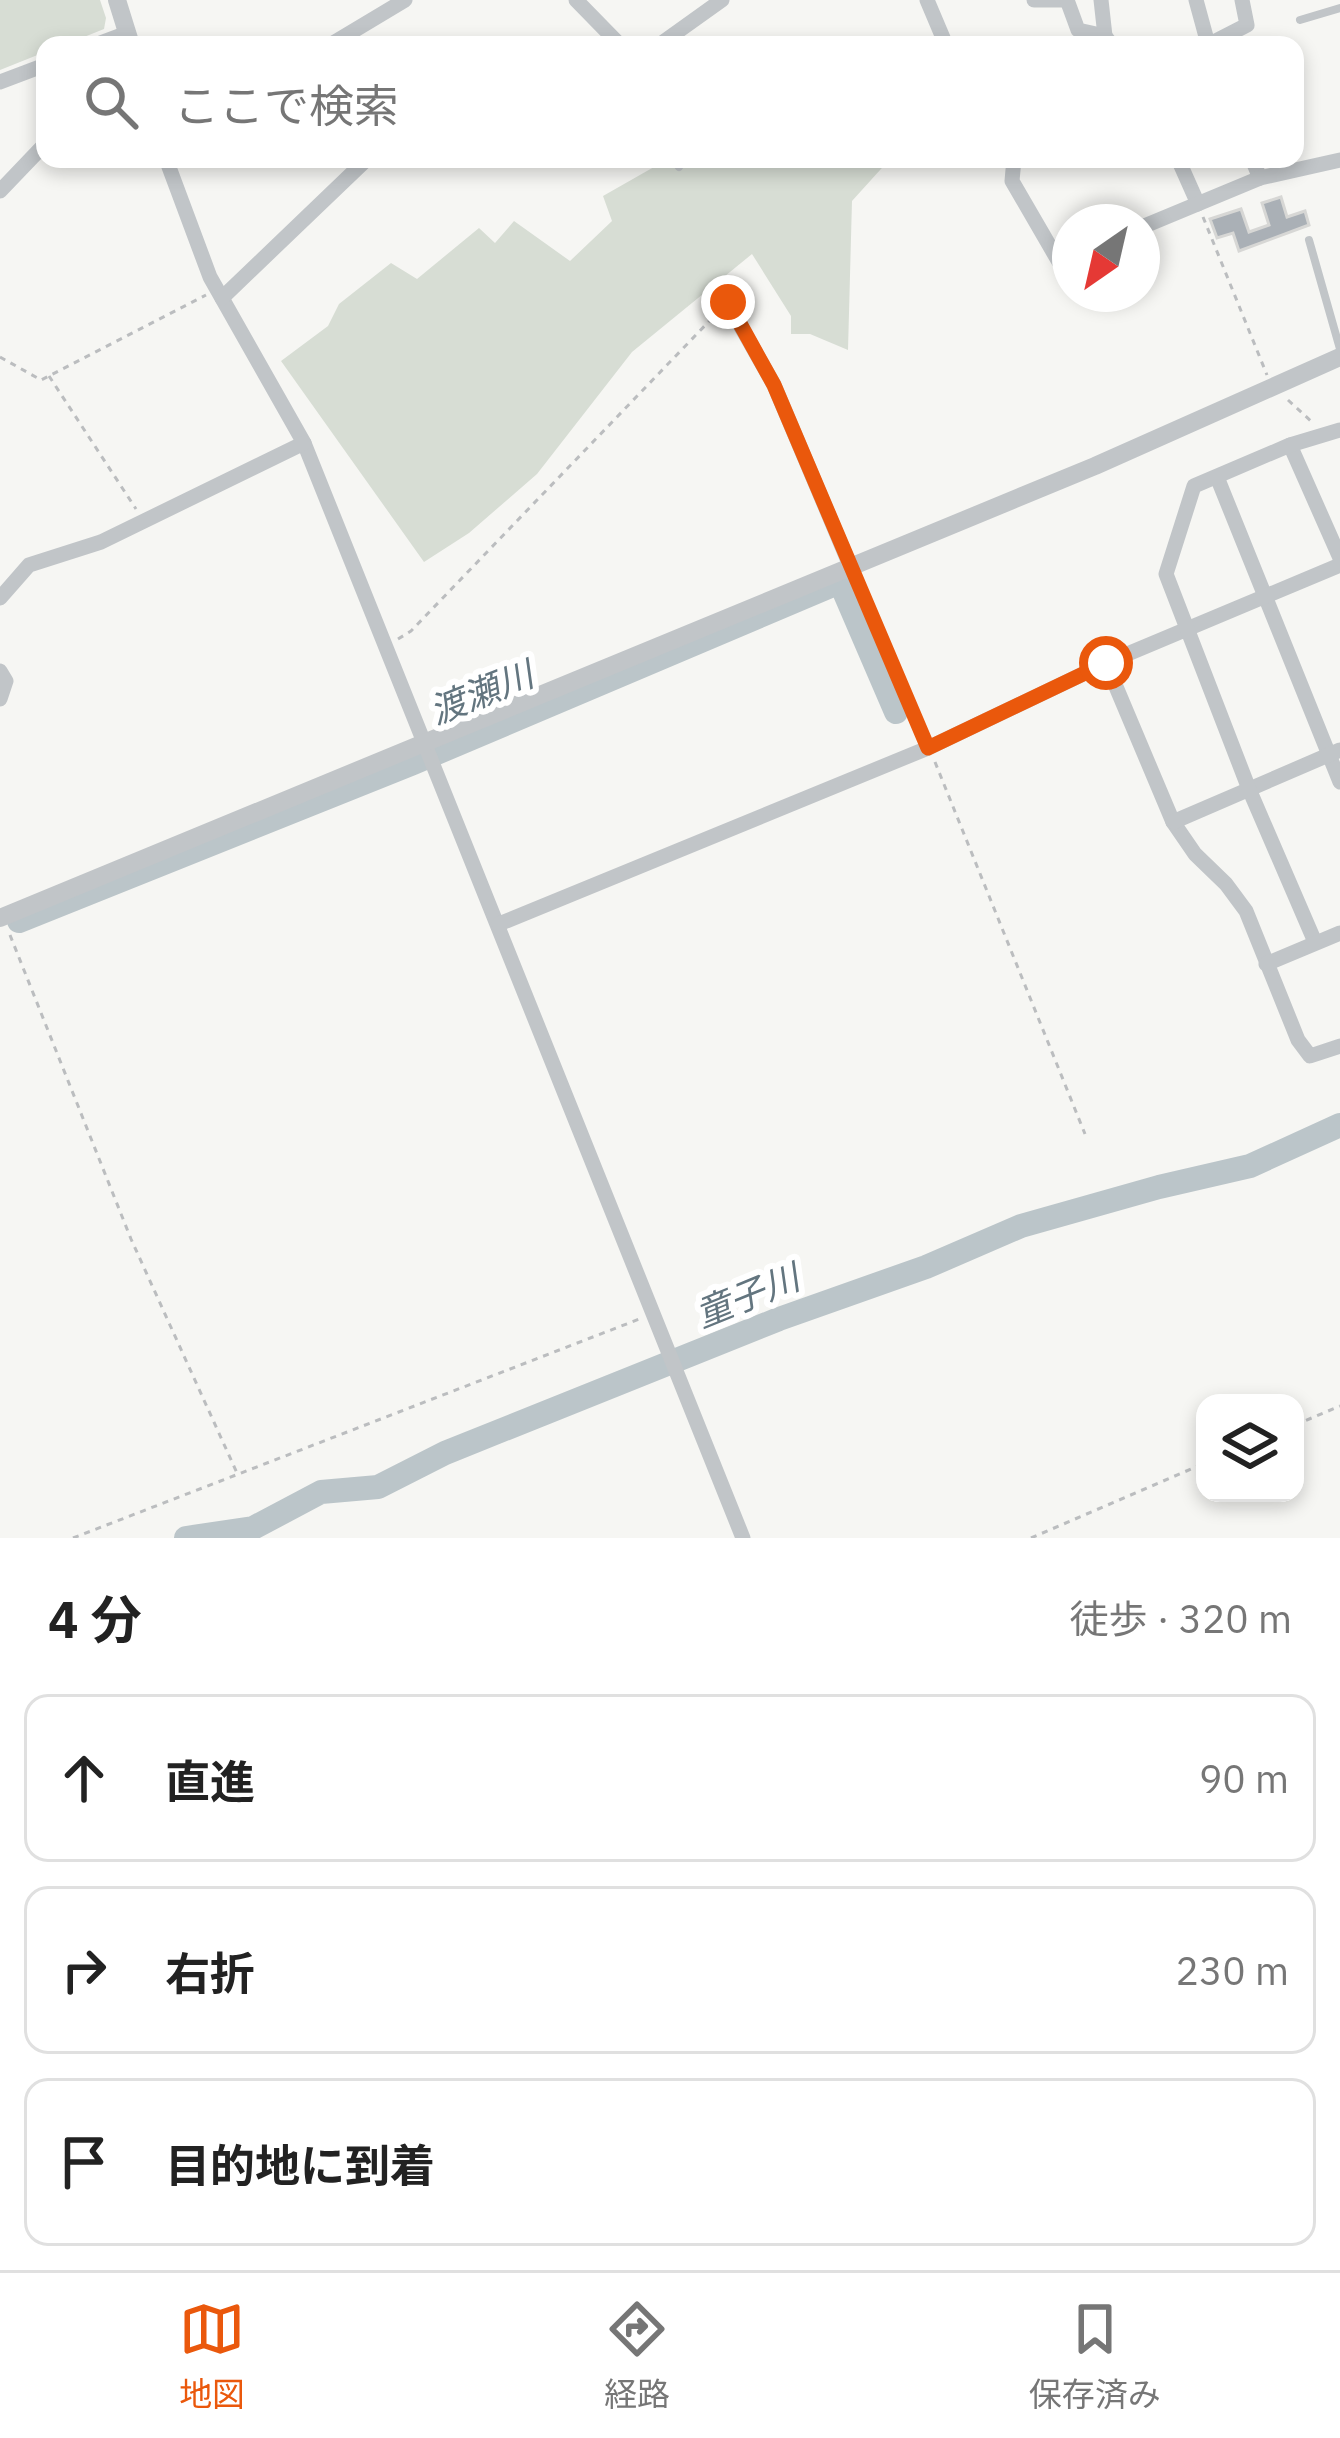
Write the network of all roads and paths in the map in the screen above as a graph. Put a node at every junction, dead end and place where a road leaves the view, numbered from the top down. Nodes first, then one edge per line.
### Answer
1 (117, 0) edge
2 (405, 0) edge
3 (576, 0) edge
4 (722, 0) edge
5 (927, 0) edge
6 (1034, 0) edge
7 (1066, 0) edge
8 (1102, 0) edge
9 (1196, 0) edge
10 (1241, 0) edge
11 (1340, 8) edge
12 (1300, 20) dead end
13 (128, 36) edge
14 (345, 36) edge
15 (611, 36) edge
16 (672, 36) edge
17 (942, 36) edge
18 (1097, 36) edge
19 (1108, 36) edge
20 (1206, 36) edge
21 (1224, 36) edge
22 (36, 68) edge
23 (0, 82) edge
24 (36, 153) edge
25 (1340, 160) edge
26 (169, 168) edge
27 (357, 168) edge
28 (1014, 168) edge
29 (1182, 168) edge
30 (1256, 168) edge
31 (1260, 178) junction
32 (0, 190) edge
33 (1198, 204) junction
34 (1160, 220) edge
35 (1309, 240) dead end
36 (1052, 250) edge
37 (219, 294) junction
38 (728, 302) joint
39 (1340, 353) edge
40 (0, 358) edge
41 (49, 376) junction
42 (1271, 385) junction
43 (1333, 432) edge
44 (304, 443) junction
45 (1290, 445) junction
46 (1216, 476) junction
47 (143, 520) junction
48 (1340, 562) edge
49 (850, 568) junction
50 (0, 598) edge
51 (1265, 598) junction
52 (1185, 631) junction
53 (386, 646) junction
54 (1106, 663) junction
55 (0, 671) edge
56 (0, 699) edge
57 (426, 744) junction
58 (928, 748) junction
59 (1334, 752) edge
60 (1340, 782) edge
61 (1250, 789) junction
62 (1172, 821) junction
63 (1, 915) edge
64 (500, 924) junction
65 (1340, 933) edge
66 (1315, 942) junction
67 (1266, 964) junction
68 (1340, 1046) edge
69 (1085, 1134) dead end
70 (654, 1313) junction
71 (1340, 1406) edge
72 (1304, 1421) edge
73 (1196, 1467) edge
74 (237, 1475) junction
75 (73, 1538) edge
76 (743, 1538) edge
77 (1031, 1538) edge

1 - 13 street
2 - 14 street
3 - 15 street
4 - 16 street
5 - 17 street
6 - 7 street
7 - 18 street
8 - 19 street
9 - 20 street
10 - 21 street
11 - 12 lane
22 - 23 street
24 - 32 street
25 - 31 street
26 - 37 street
27 - 37 street
28 - 36 street
29 - 33 street
30 - 31 street
31 - 33 street
33 - 34 street
33 - 42 path
35 - 39 lane
37 - 41 path
37 - 44 street
38 - 49 street
38 - 53 path
39 - 42 street
40 - 41 path
41 - 47 path
42 - 43 path
42 - 49 street
43 - 45 street
44 - 47 street
44 - 53 street
45 - 46 street
45 - 48 street
46 - 51 street
46 - 52 street
47 - 50 street
48 - 51 street
49 - 57 street
49 - 58 path
51 - 52 street
51 - 59 street
52 - 54 street
52 - 61 street
53 - 57 street
54 - 58 street
54 - 62 street
55 - 56 street
57 - 63 street
57 - 64 street
58 - 64 street
58 - 69 path
59 - 60 street
59 - 61 street
61 - 62 street
61 - 66 street
62 - 67 street
63 - 74 path
64 - 70 street
65 - 66 street
66 - 67 street
67 - 68 street
70 - 74 path
70 - 76 street
71 - 72 path
73 - 77 path
74 - 75 path

